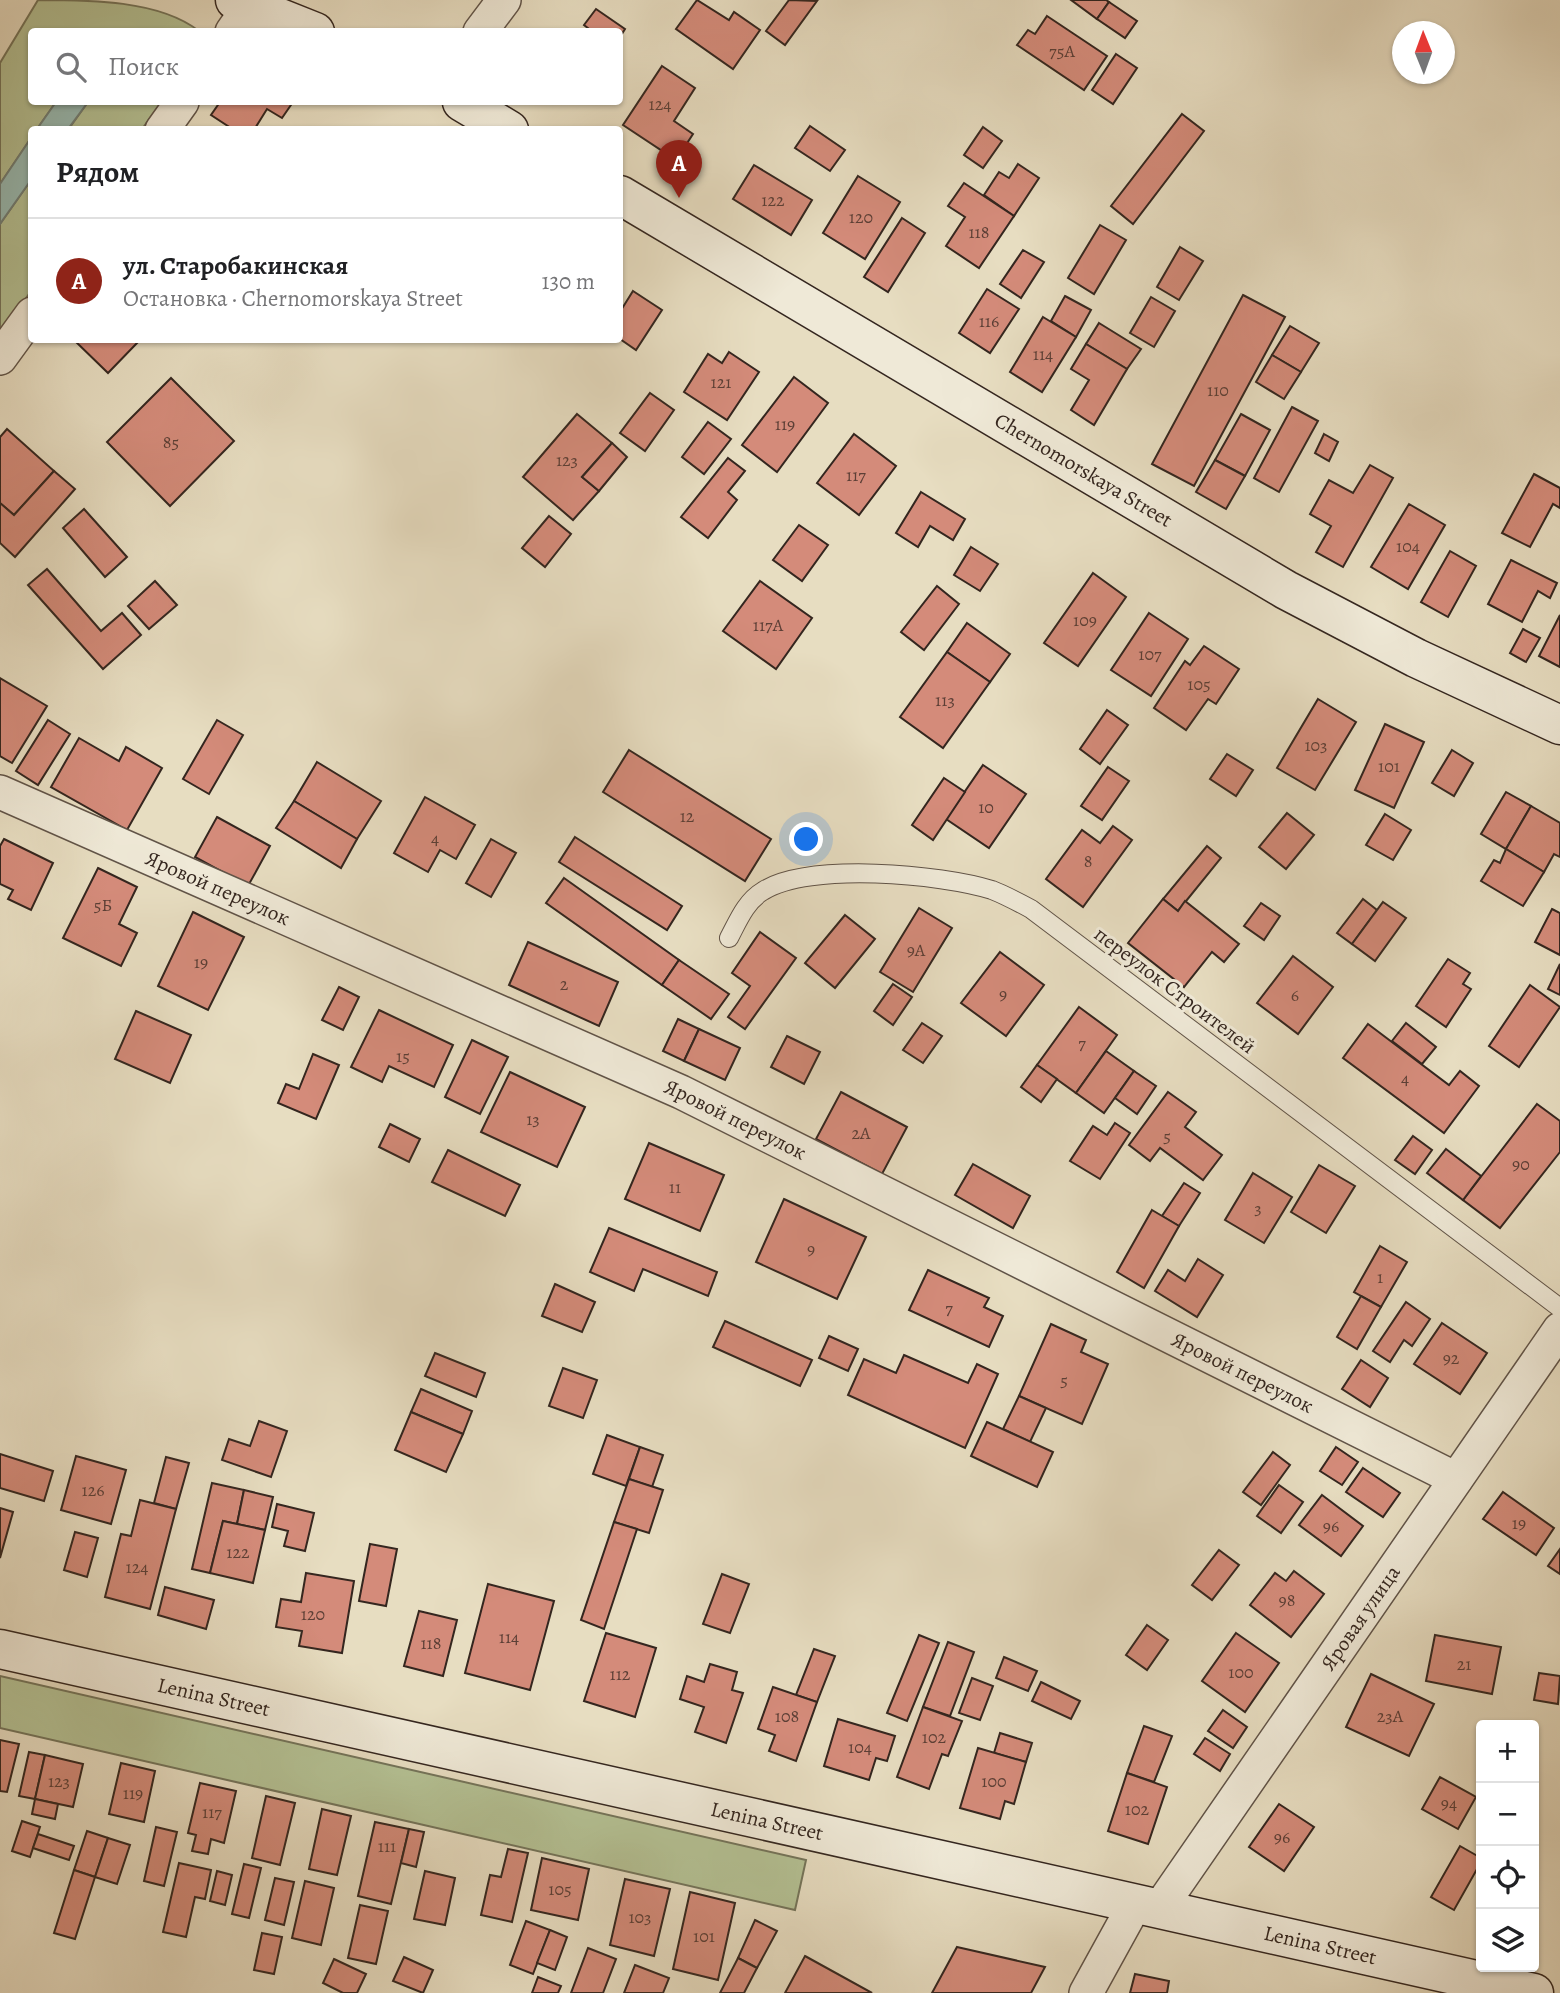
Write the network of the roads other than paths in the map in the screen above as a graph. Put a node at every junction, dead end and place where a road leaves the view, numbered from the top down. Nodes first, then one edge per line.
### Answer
1 (504, 0) edge
2 (239, 12) edge
3 (301, 28) edge
4 (483, 28) edge
5 (180, 105) edge
6 (467, 105) edge
7 (165, 126) edge
8 (502, 126) edge
9 (623, 197) edge
10 (28, 320) edge
11 (0, 358) edge
12 (1560, 725) edge
13 (0, 792) edge
14 (729, 938) dead end
15 (1560, 1308) edge
16 (1560, 1329) edge
17 (1456, 1479) junction
18 (0, 1649) edge
19 (1147, 1906) junction
20 (1086, 1993) edge
21 (1534, 1993) edge

1 - 4 street
2 - 3 main road
5 - 7 street
6 - 8 main road
9 - 12 main road, Chernomorskaya Street
10 - 11 street
13 - 17 street, Яровой переулок
14 - 15 lane, переулок Строителей
16 - 17 street, Яровая улица
17 - 19 street, Яровая улица
18 - 19 main road, Lenina Street
19 - 20 street, Яровая улица
19 - 21 main road, Lenina Street

